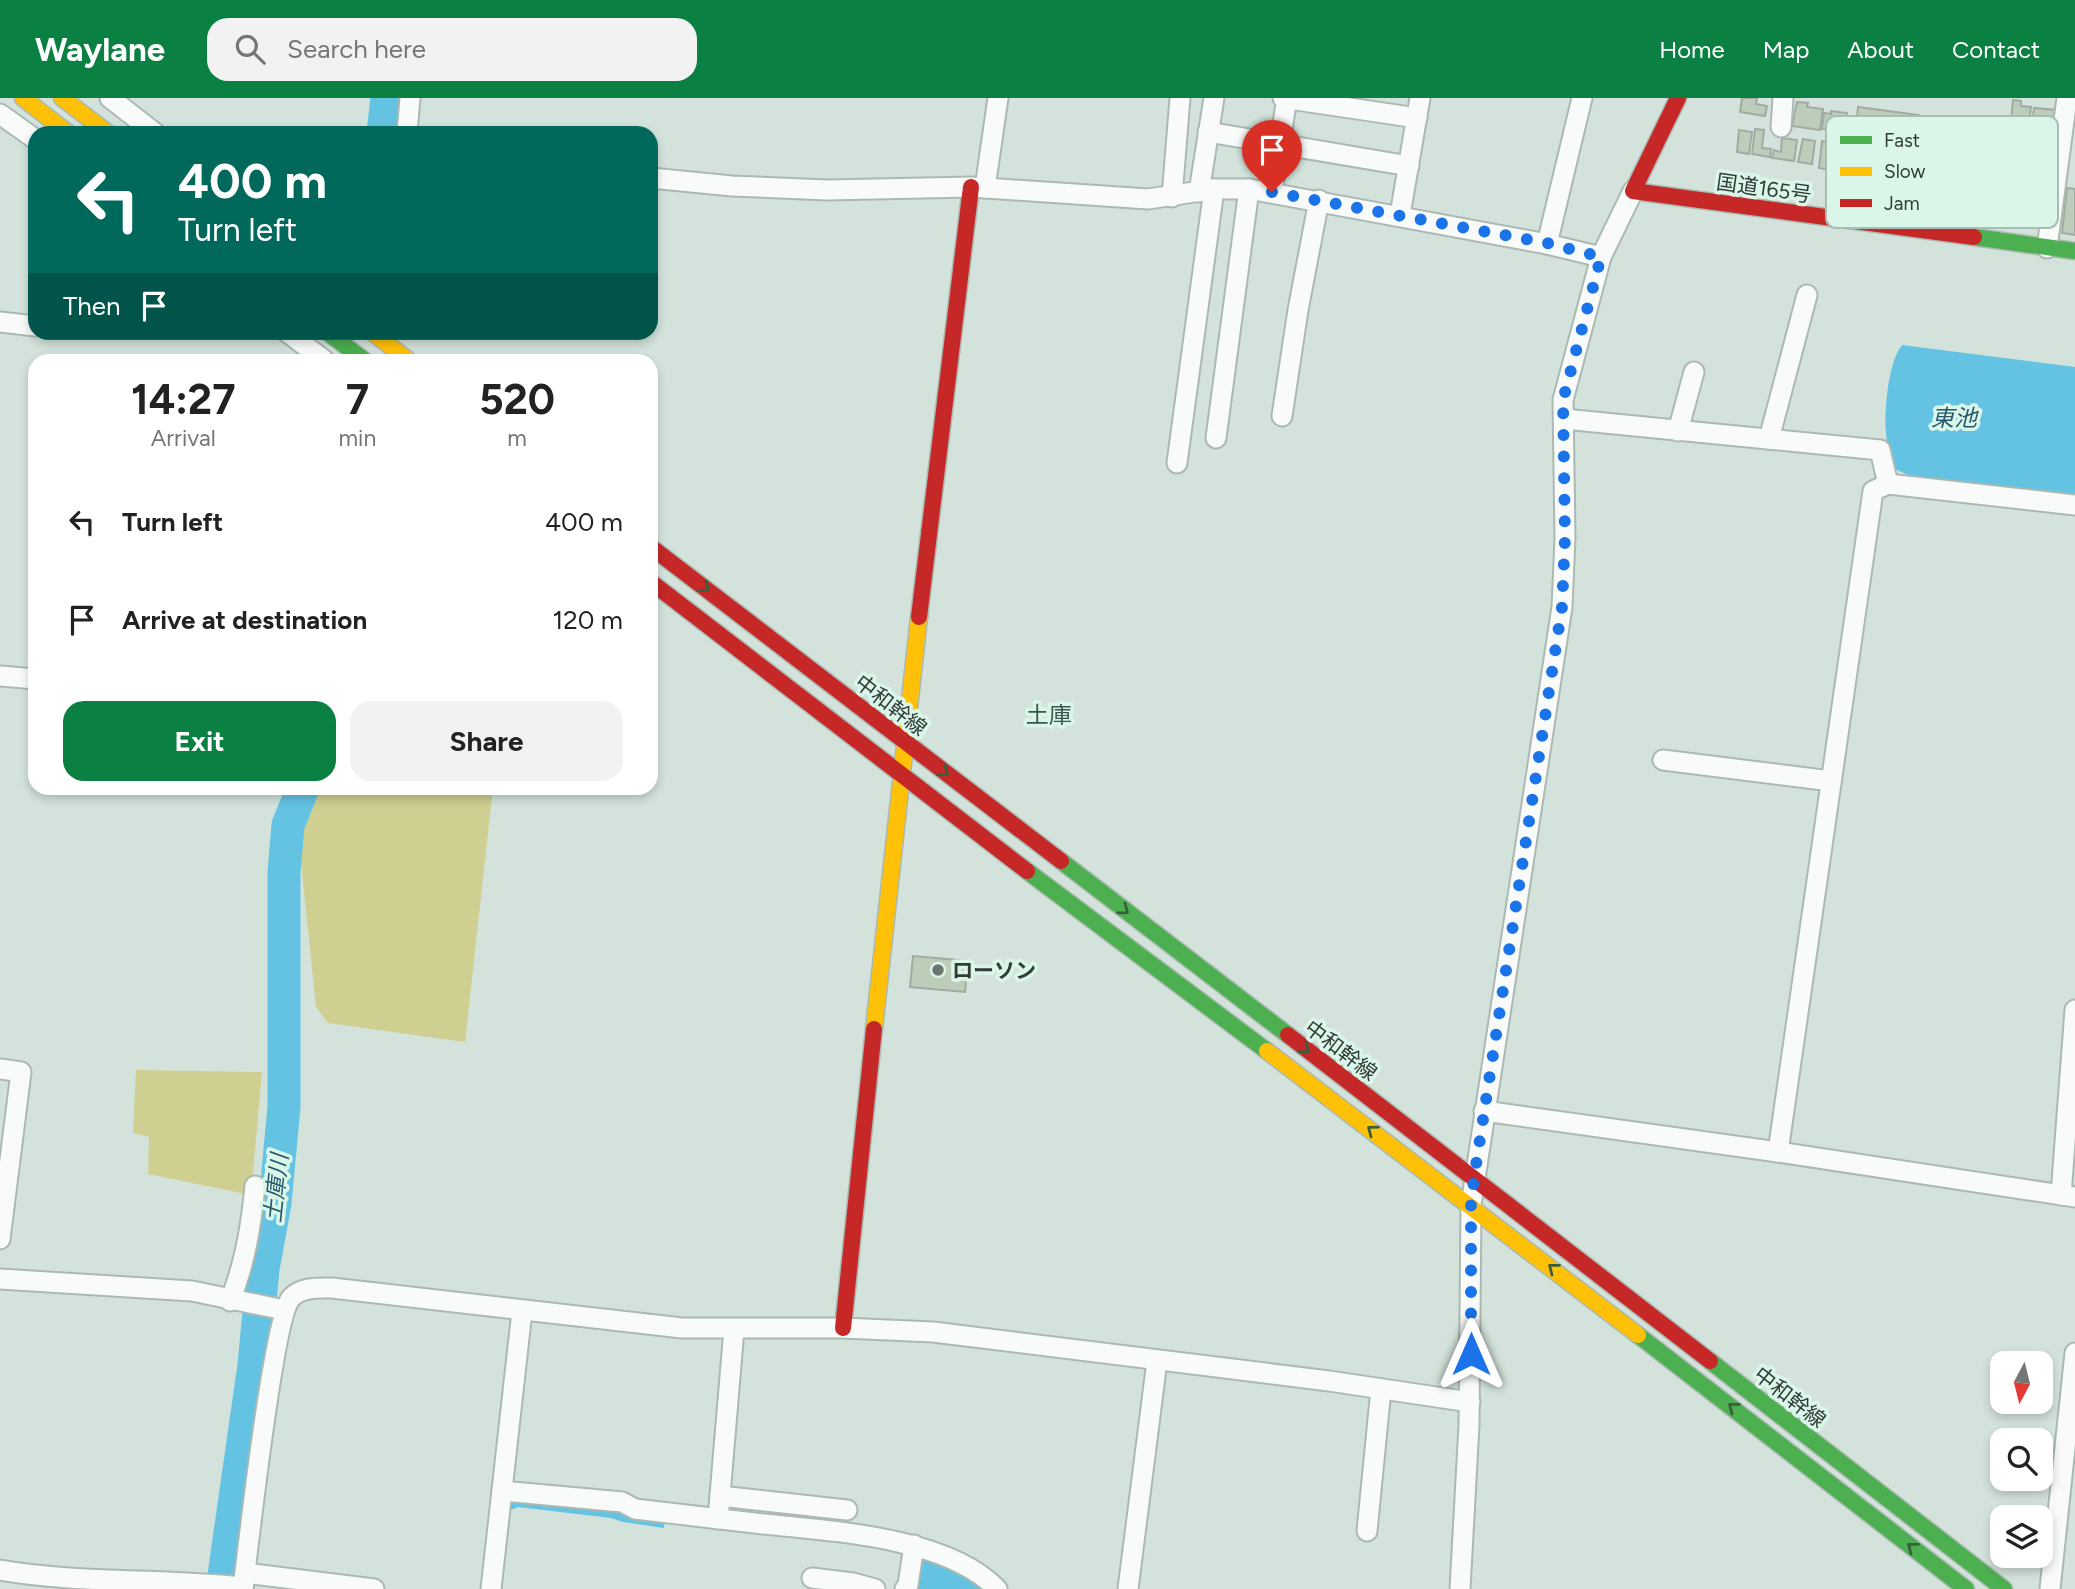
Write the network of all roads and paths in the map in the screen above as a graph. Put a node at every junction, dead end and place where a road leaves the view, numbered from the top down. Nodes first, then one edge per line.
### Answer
1 (23, 98) edge
2 (62, 98) edge
3 (110, 98) edge
4 (410, 98) edge
5 (998, 98) edge
6 (1180, 98) edge
7 (1214, 98) edge
8 (1286, 98) edge
9 (1420, 98) edge
10 (1582, 98) edge
11 (1678, 98) edge
12 (1783, 98) edge
13 (2067, 98) edge
14 (0, 114) edge
15 (1417, 118) junction
16 (59, 126) edge
17 (99, 126) edge
18 (146, 126) edge
19 (408, 126) edge
20 (1780, 127) dead end
21 (1208, 132) junction
22 (28, 134) edge
23 (1280, 142) junction
24 (1409, 166) junction
25 (2058, 166) edge
26 (658, 179) edge
27 (978, 188) junction
28 (1250, 189) junction
29 (1207, 191) junction
30 (1633, 191) junction
31 (1272, 192) junction
32 (1172, 197) junction
33 (1319, 200) junction
34 (1400, 215) junction
35 (1826, 218) edge
36 (1902, 228) edge
37 (2050, 228) edge
38 (1547, 243) junction
39 (2047, 248) junction
40 (2075, 251) edge
41 (1601, 257) junction
42 (1807, 295) dead end
43 (0, 322) edge
44 (28, 325) edge
45 (298, 340) edge
46 (333, 340) edge
47 (337, 340) edge
48 (384, 340) edge
49 (344, 346) junction
50 (316, 354) edge
51 (355, 354) edge
52 (401, 354) edge
53 (1695, 372) dead end
54 (1282, 416) dead end
55 (1564, 419) junction
56 (1678, 430) junction
57 (1216, 438) dead end
58 (1769, 439) junction
59 (1177, 463) dead end
60 (1888, 484) junction
61 (2075, 505) edge
62 (658, 552) edge
63 (658, 587) edge
64 (0, 676) edge
65 (28, 678) edge
66 (904, 741) junction
67 (1663, 760) dead end
68 (901, 776) junction
69 (1831, 781) junction
70 (2075, 1010) edge
71 (0, 1069) edge
72 (1484, 1111) junction
73 (1778, 1152) junction
74 (4, 1173) edge
75 (1474, 1178) junction
76 (254, 1186) dead end
77 (2068, 1196) edge
78 (1471, 1205) junction
79 (0, 1239) edge
80 (0, 1279) edge
81 (230, 1301) junction
82 (284, 1310) junction
83 (522, 1311) junction
84 (843, 1328) junction
85 (734, 1329) junction
86 (2075, 1353) edge
87 (1157, 1361) junction
88 (1381, 1389) junction
89 (1470, 1402) junction
90 (502, 1491) junction
91 (720, 1496) junction
92 (847, 1510) dead end
93 (718, 1519) junction
94 (1367, 1531) dead end
95 (914, 1545) junction
96 (0, 1570) edge
97 (813, 1578) dead end
98 (243, 1583) edge
99 (374, 1589) edge
100 (491, 1589) edge
101 (875, 1589) edge
102 (905, 1589) edge
103 (997, 1589) edge
104 (1128, 1589) edge
105 (1460, 1589) edge
106 (1966, 1589) edge
107 (2004, 1589) edge
108 (2050, 1589) edge

1 - 16 main road
2 - 17 main road
3 - 18 street
4 - 19 street
5 - 27 street
6 - 32 street
7 - 21 street
8 - 15 street
8 - 23 street
9 - 15 street
10 - 38 street
11 - 30 main road
12 - 20 street
13 - 25 street
14 - 22 street
15 - 24 street
21 - 23 street
21 - 29 street
23 - 24 street
23 - 31 street
24 - 34 street
26 - 27 street
27 - 32 street
27 - 66 main road
28 - 29 street
28 - 31 street
28 - 57 street
29 - 32 street
29 - 59 street
30 - 35 main road, 国道165号
30 - 41 street
31 - 33 street
33 - 34 street
33 - 54 street
34 - 38 street
36 - 39 main road, 国道165号
37 - 39 street
38 - 41 street
39 - 40 main road, 国道165号
41 - 55 street
42 - 58 street
43 - 44 street
45 - 50 street
46 - 49 street
47 - 49 main road
48 - 52 main road
49 - 51 main road
53 - 56 street
55 - 56 street
55 - 72 street
56 - 58 street
58 - 60 street
60 - 61 street
60 - 69 street
62 -> 66 main road, 中和幹線
63 - 68 main road, 中和幹線
64 - 65 street
66 - 68 main road
66 -> 75 main road, 中和幹線
67 - 69 street
78 -> 68 main road, 中和幹線
68 - 84 main road
69 - 73 street
70 - 77 street
71 - 74 street
72 - 73 street
72 - 75 street
73 - 77 street
74 - 79 street
75 - 78 street
75 - 107 main road, 中和幹線
76 - 81 street
78 - 89 street
106 -> 78 main road, 中和幹線
80 - 81 street
81 - 82 street
82 - 83 street
82 - 98 street
83 - 85 street
83 - 90 street
84 - 85 street
84 - 87 street
85 - 91 street
86 - 108 street
87 - 88 street
87 - 104 street
88 - 89 street
88 - 94 street
89 - 105 street
90 - 93 street
90 - 100 street
91 - 92 street
91 - 93 street
93 - 95 street
95 - 102 street
95 - 103 street
96 - 98 street
97 - 101 street
98 - 99 street

